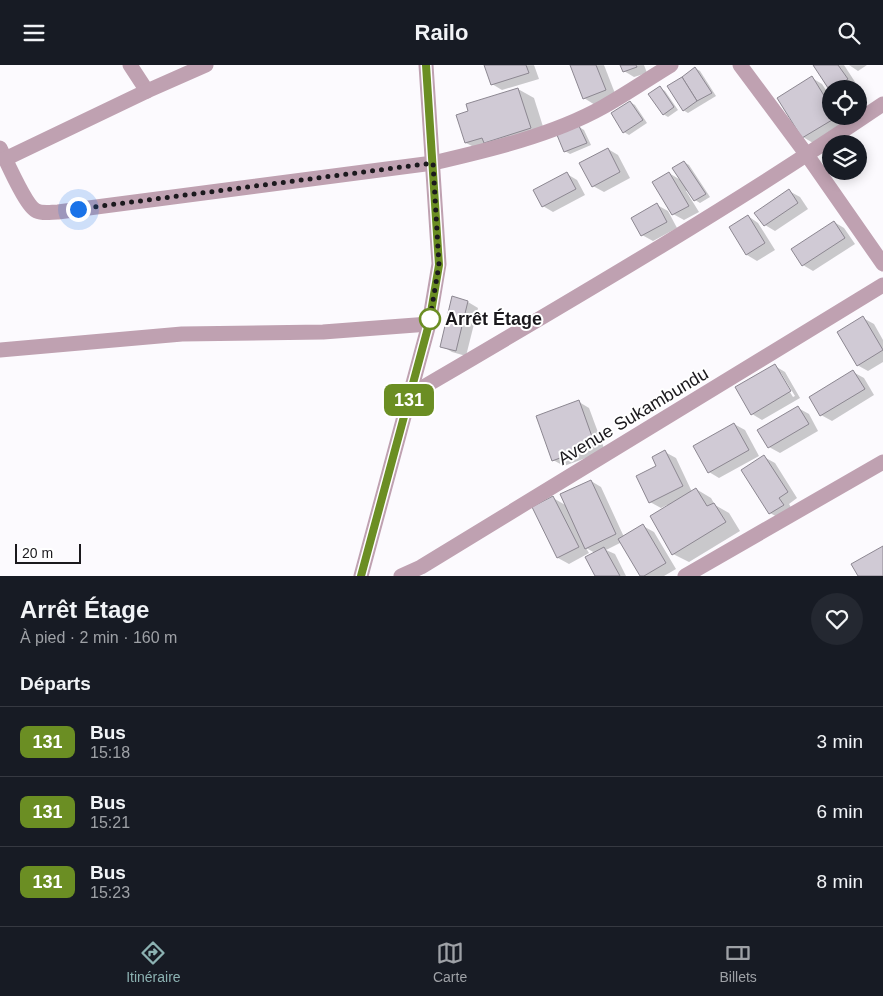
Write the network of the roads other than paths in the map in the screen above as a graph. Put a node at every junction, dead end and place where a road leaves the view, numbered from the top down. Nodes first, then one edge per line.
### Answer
1 (130, 65) edge
2 (206, 65) edge
3 (426, 65) edge
4 (671, 65) edge
5 (740, 65) edge
6 (147, 91) junction
7 (883, 104) edge
8 (3, 153) edge
9 (807, 155) junction
10 (433, 163) junction
11 (883, 264) edge
12 (883, 285) edge
13 (429, 324) junction
14 (0, 350) edge
15 (410, 395) junction
16 (883, 462) edge
17 (361, 576) edge
18 (401, 576) edge
19 (685, 576) edge

1 - 6 street
2 - 6 street
3 - 10 street
4 - 10 street
5 - 9 street
6 - 8 street
7 - 9 street
8 - 10 street
9 - 11 street
9 - 15 street
10 - 13 street
12 - 18 street, Avenue Sukambundu
13 - 14 street
13 - 15 street
15 - 17 street
16 - 19 street

